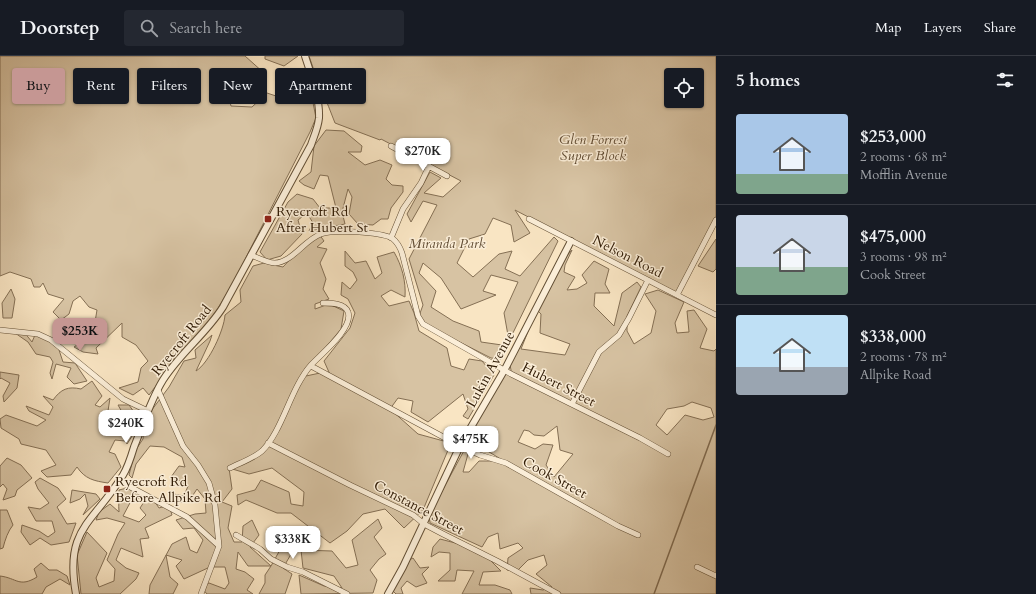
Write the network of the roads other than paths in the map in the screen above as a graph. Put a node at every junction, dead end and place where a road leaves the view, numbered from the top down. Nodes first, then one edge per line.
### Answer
1 (305, 56) edge
2 (391, 146) dead end
3 (430, 166) junction
4 (447, 176) dead end
5 (529, 219) dead end
6 (716, 220) edge
7 (391, 238) junction
8 (571, 241) junction
9 (251, 255) junction
10 (648, 280) junction
11 (677, 295) junction
12 (324, 303) dead end
13 (716, 315) edge
14 (0, 330) edge
15 (311, 366) junction
16 (505, 369) junction
17 (158, 390) junction
18 (572, 404) junction
19 (148, 411) junction
20 (268, 443) junction
21 (460, 446) junction
22 (668, 454) dead end
23 (230, 468) dead end
24 (119, 481) junction
25 (424, 524) junction
26 (236, 535) dead end
27 (638, 535) dead end
28 (219, 546) junction
29 (697, 567) dead end
30 (716, 576) edge
31 (76, 594) edge
32 (201, 594) edge
33 (347, 594) edge
34 (388, 594) edge
35 (558, 594) edge

1 - 9 street, Ryecroft Road
2 - 3 street
3 - 4 street
3 - 7 street
5 - 8 street, Nelson Road
6 - 11 street
7 - 9 street
7 - 16 street, Hubert Street
8 - 10 street, Nelson Road
8 - 16 street, Lukin Avenue
9 - 17 street, Ryecroft Road
10 - 11 street, Nelson Road
10 - 18 street
11 - 13 street, Nelson Road
12 - 15 street
14 - 19 street
15 - 20 street
15 - 21 street, Cook Street
16 - 18 street, Hubert Street
16 - 21 street, Lukin Avenue
17 - 19 street, Ryecroft Road
17 - 28 street
18 - 22 street, Hubert Street
19 - 24 street, Ryecroft Road
20 - 23 street
20 - 25 street, Constance Street
21 - 25 street, Lukin Avenue
21 - 27 street, Cook Street
24 - 28 street
24 - 31 street, Ryecroft Road
25 - 34 street, Lukin Avenue
25 - 35 street, Constance Street
26 - 33 street
28 - 32 street
29 - 30 street

